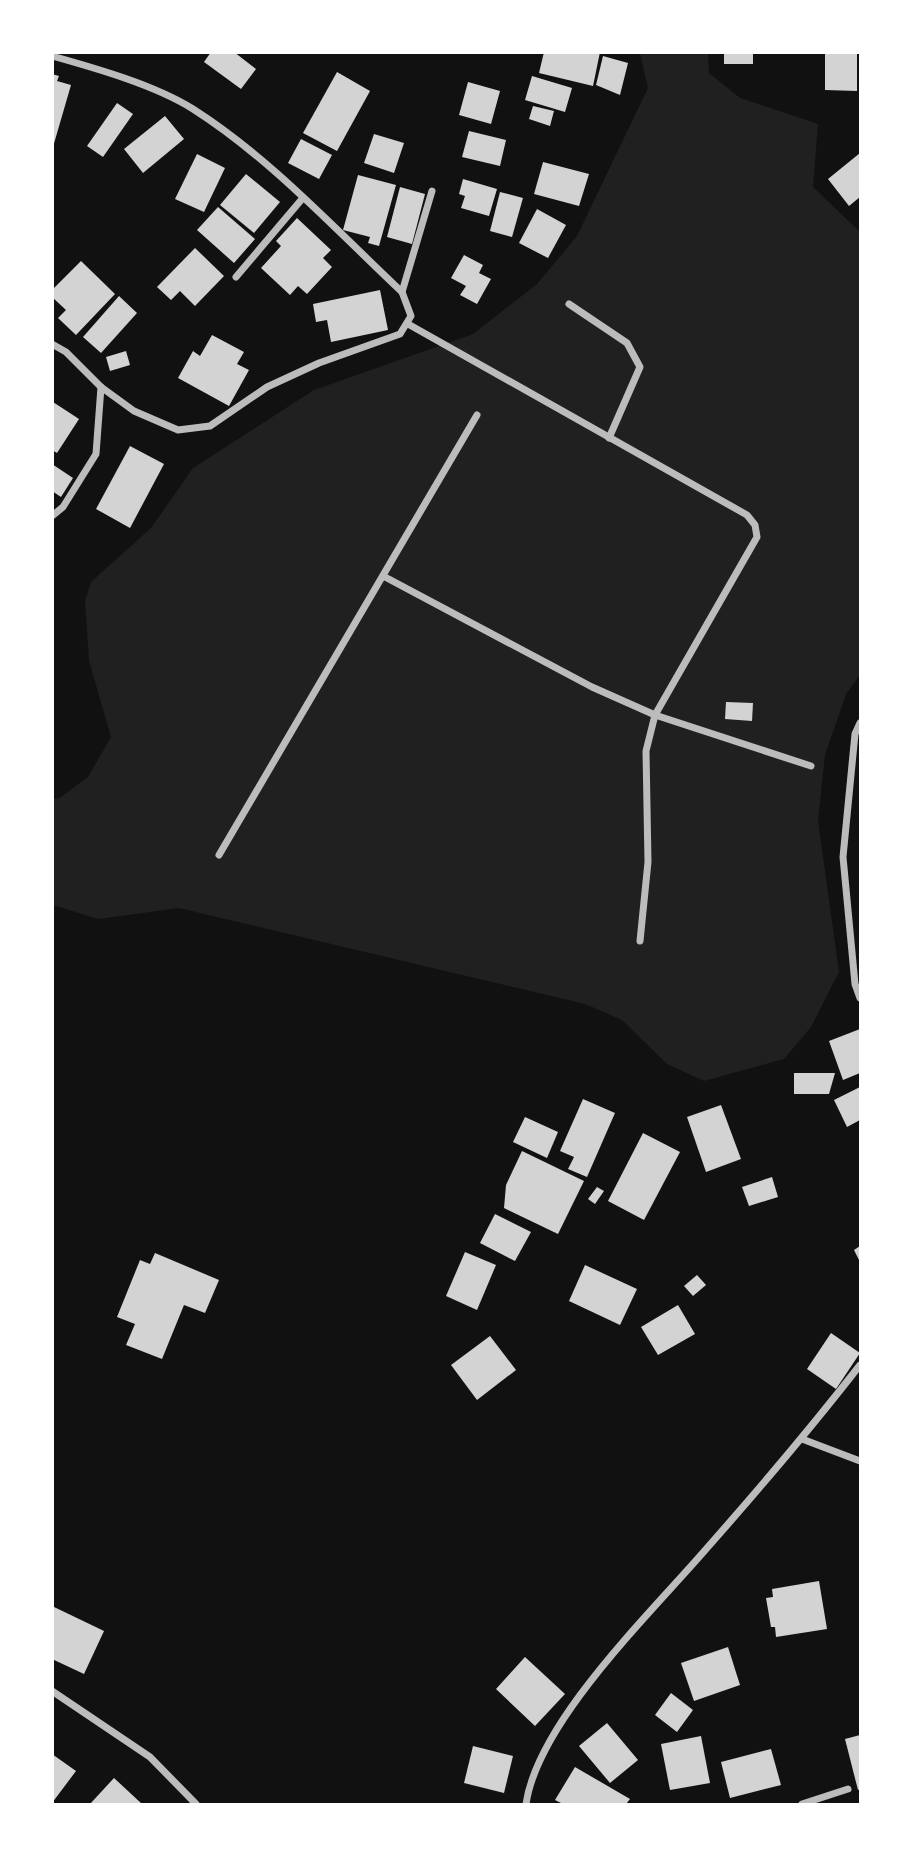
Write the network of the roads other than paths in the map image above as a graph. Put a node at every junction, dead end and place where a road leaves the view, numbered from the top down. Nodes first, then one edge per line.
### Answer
1 (52, 55) edge
2 (432, 191) dead end
3 (302, 199) junction
4 (236, 277) dead end
5 (402, 292) junction
6 (569, 304) dead end
7 (408, 324) junction
8 (52, 344) edge
9 (101, 387) junction
10 (477, 415) dead end
11 (609, 438) junction
12 (52, 516) edge
13 (385, 577) junction
14 (655, 715) junction
15 (860, 723) edge
16 (811, 765) dead end
17 (219, 856) dead end
18 (640, 941) dead end
19 (860, 998) edge
20 (860, 1365) edge
21 (802, 1439) junction
22 (860, 1461) edge
23 (52, 1691) edge
24 (848, 1790) dead end
25 (196, 1804) edge
26 (526, 1804) edge
27 (802, 1804) edge

1 - 3 street
2 - 5 street
3 - 4 street
3 - 5 street
5 - 7 street
6 - 11 street
7 - 9 street
7 - 11 street
8 - 9 street
9 - 12 street
10 - 13 street
11 - 14 street
13 - 14 street
13 - 17 street
14 - 16 street
14 - 18 street
15 - 19 street
20 - 21 street
21 - 22 street
21 - 26 street
23 - 25 street
24 - 27 street

